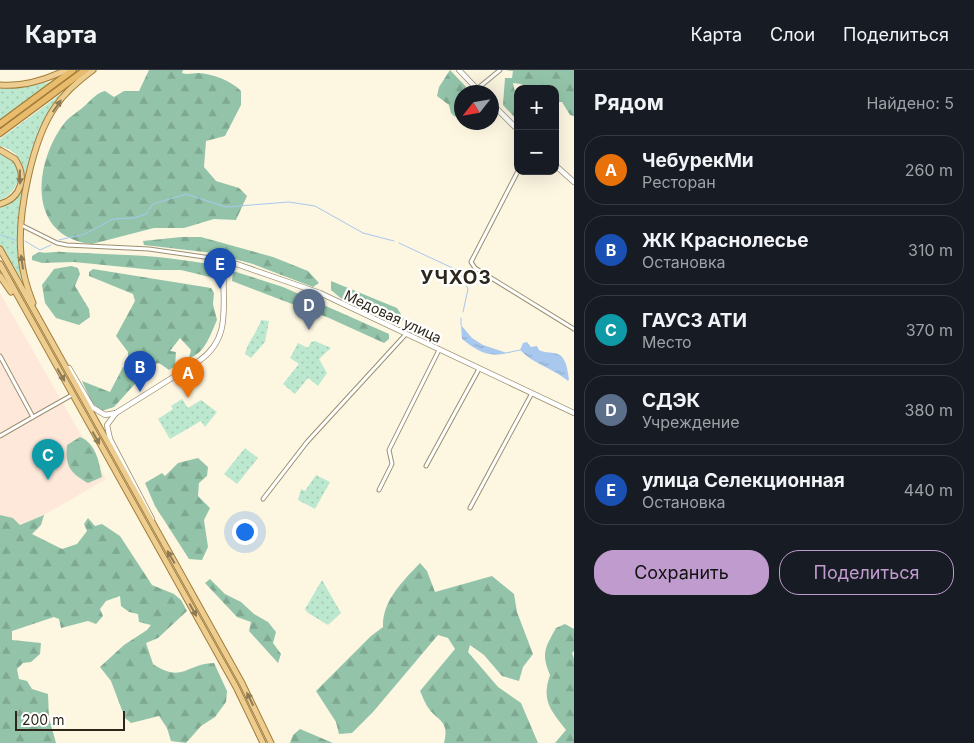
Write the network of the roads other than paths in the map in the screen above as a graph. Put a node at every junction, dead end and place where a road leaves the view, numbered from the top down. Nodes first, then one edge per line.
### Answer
1 (66, 70) edge
2 (73, 70) edge
3 (85, 70) edge
4 (93, 70) edge
5 (459, 70) edge
6 (500, 70) edge
7 (0, 85) edge
8 (473, 85) edge
9 (485, 85) edge
10 (499, 111) edge
11 (0, 124) edge
12 (514, 126) edge
13 (0, 133) edge
14 (0, 150) edge
15 (559, 169) edge
16 (516, 175) edge
17 (574, 182) edge
18 (0, 204) edge
19 (21, 225) junction
20 (0, 249) edge
21 (225, 260) junction
22 (0, 264) edge
23 (0, 276) edge
24 (573, 327) edge
25 (406, 334) junction
26 (439, 350) junction
27 (48, 352) junction
28 (0, 356) edge
29 (58, 356) junction
30 (479, 369) junction
31 (532, 393) junction
32 (72, 395) junction
33 (116, 413) junction
34 (574, 413) edge
35 (33, 417) junction
36 (0, 436) edge
37 (426, 466) dead end
38 (378, 490) dead end
39 (263, 499) dead end
40 (470, 508) dead end
41 (156, 530) junction
42 (263, 743) edge
43 (271, 743) edge

1 - 7 main road
2 - 11 highway
3 - 13 highway
19 -> 4 main road
5 - 8 street
6 - 9 street
10 - 12 street
14 -> 18 main road
15 - 17 street
16 - 24 street
19 - 21 street, Медовая улица
29 -> 19 main road
20 - 29 main road
21 - 25 street, Медовая улица
21 - 33 street
22 - 27 main road
23 - 27 main road
25 - 26 street, Медовая улица
25 - 39 street
26 - 30 street, Медовая улица
26 - 38 street
27 -> 32 main road
28 - 35 street
29 - 33 street
29 - 41 main road
30 - 31 street, Медовая улица
30 - 37 street
31 - 34 street, Медовая улица
31 - 40 street
32 - 35 street
32 -> 42 main road
33 - 41 street
35 - 36 street
43 -> 41 main road

